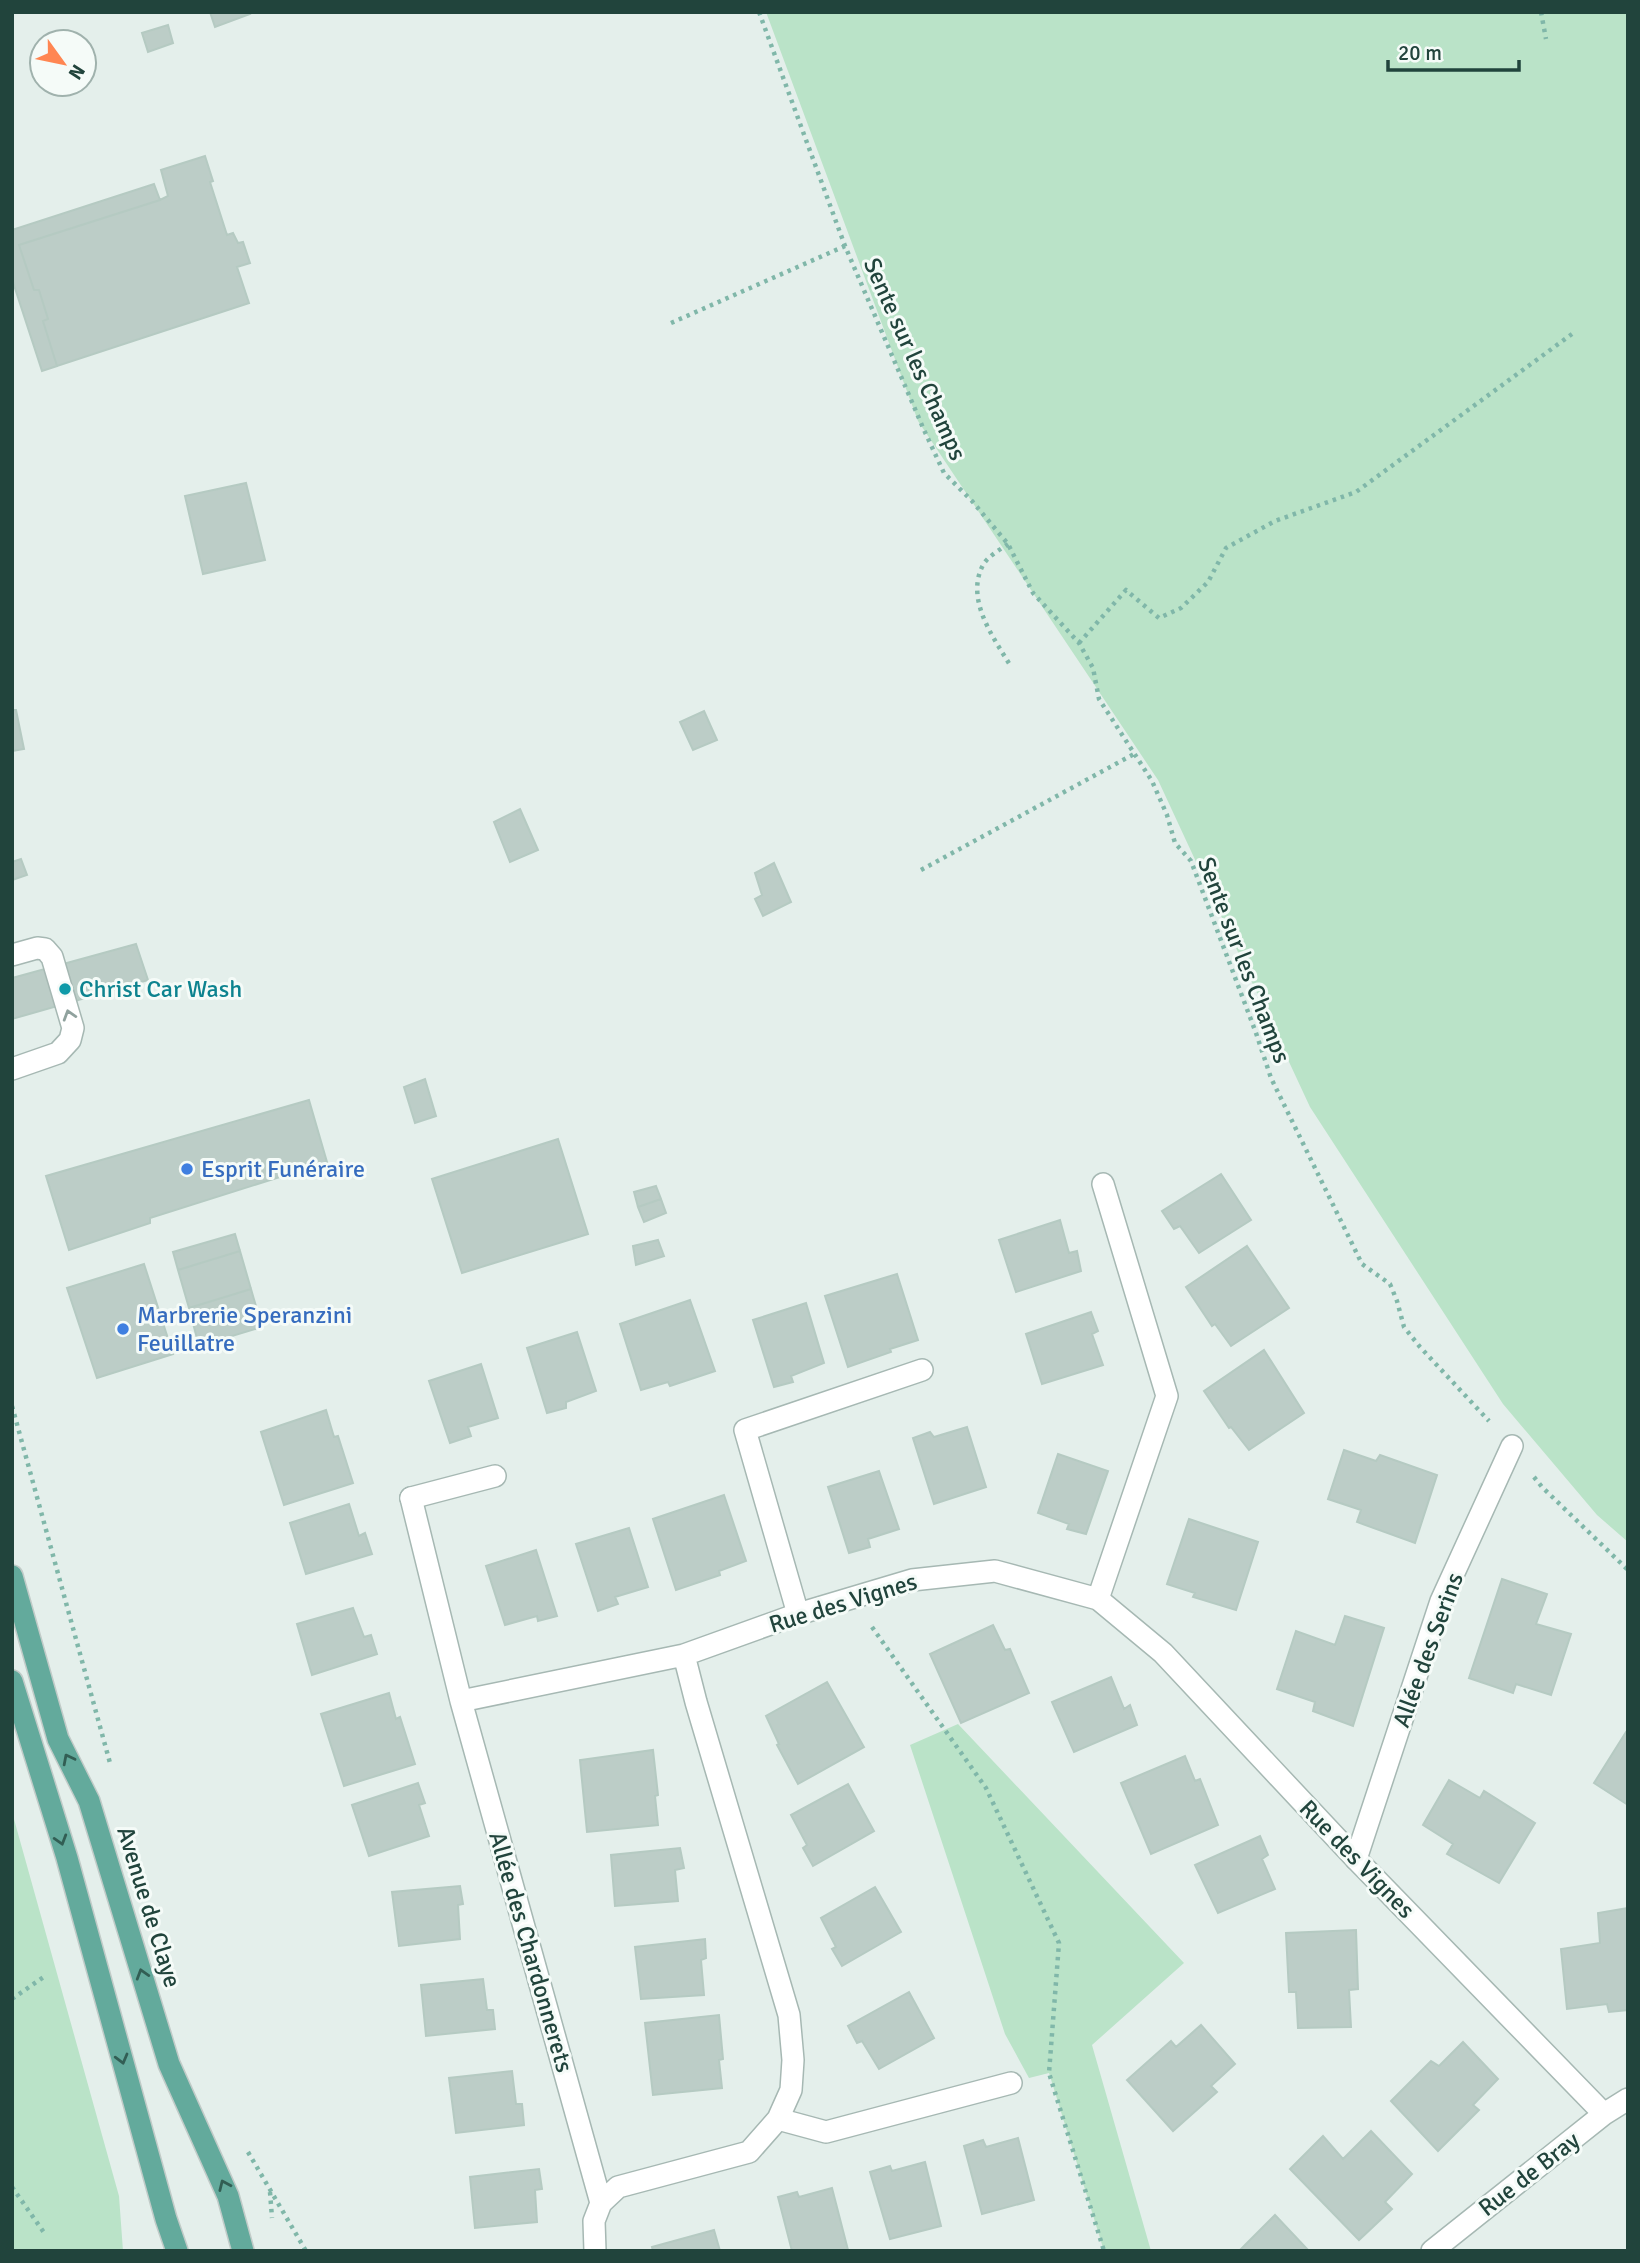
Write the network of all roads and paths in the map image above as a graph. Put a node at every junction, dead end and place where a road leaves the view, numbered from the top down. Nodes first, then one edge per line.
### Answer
1 (759, 12) edge
2 (1541, 12) edge
3 (1546, 39) dead end
4 (845, 246) junction
5 (671, 323) dead end
6 (1572, 334) dead end
7 (1008, 544) junction
8 (1079, 643) junction
9 (1010, 665) dead end
10 (1134, 754) junction
11 (921, 870) dead end
12 (12, 954) edge
13 (12, 1069) edge
14 (1102, 1184) dead end
15 (922, 1370) dead end
16 (12, 1406) edge
17 (1512, 1446) junction
18 (495, 1476) dead end
19 (1628, 1570) edge
20 (12, 1576) edge
21 (1098, 1599) junction
22 (798, 1614) junction
23 (867, 1620) dead end
24 (684, 1655) junction
25 (12, 1681) edge
26 (461, 1701) junction
27 (21, 1738) edge
28 (111, 1764) dead end
29 (1356, 1859) junction
30 (45, 1976) dead end
31 (12, 1999) edge
32 (1012, 2083) dead end
33 (1628, 2099) edge
34 (1604, 2114) junction
35 (778, 2119) junction
36 (247, 2150) dead end
37 (12, 2187) edge
38 (601, 2203) junction
39 (45, 2234) dead end
40 (177, 2251) edge
41 (243, 2251) edge
42 (306, 2251) edge
43 (596, 2251) edge
44 (1104, 2251) edge
45 (1432, 2251) edge

1 - 4 path, Sente sur les Champs
2 - 3 path
4 - 5 path
4 - 7 path, Sente sur les Champs
6 - 8 path
7 - 8 path, Sente sur les Champs
7 - 9 path
8 - 10 path, Sente sur les Champs
10 - 11 path
10 - 17 path, Sente sur les Champs
13 -> 12 street
14 - 21 street
15 - 22 street
16 - 28 path
17 - 19 path, Sente sur les Champs
17 - 29 street, Allée des Serins
18 - 26 street, Allée des Chardonnerets
41 -> 20 main road, Avenue de Claye
21 - 22 street, Rue des Vignes
21 - 29 street, Rue des Vignes
22 - 24 street, Rue des Vignes
23 - 44 path
24 - 26 street
24 - 35 street
25 - 27 main road
26 - 38 street, Allée des Chardonnerets
27 -> 40 main road
29 - 34 street, Rue des Vignes
30 - 31 path
32 - 35 street
33 - 34 street, Rue de Bray
34 - 45 street, Rue de Bray
35 - 38 street
36 - 42 path
37 - 39 path
38 - 43 street

